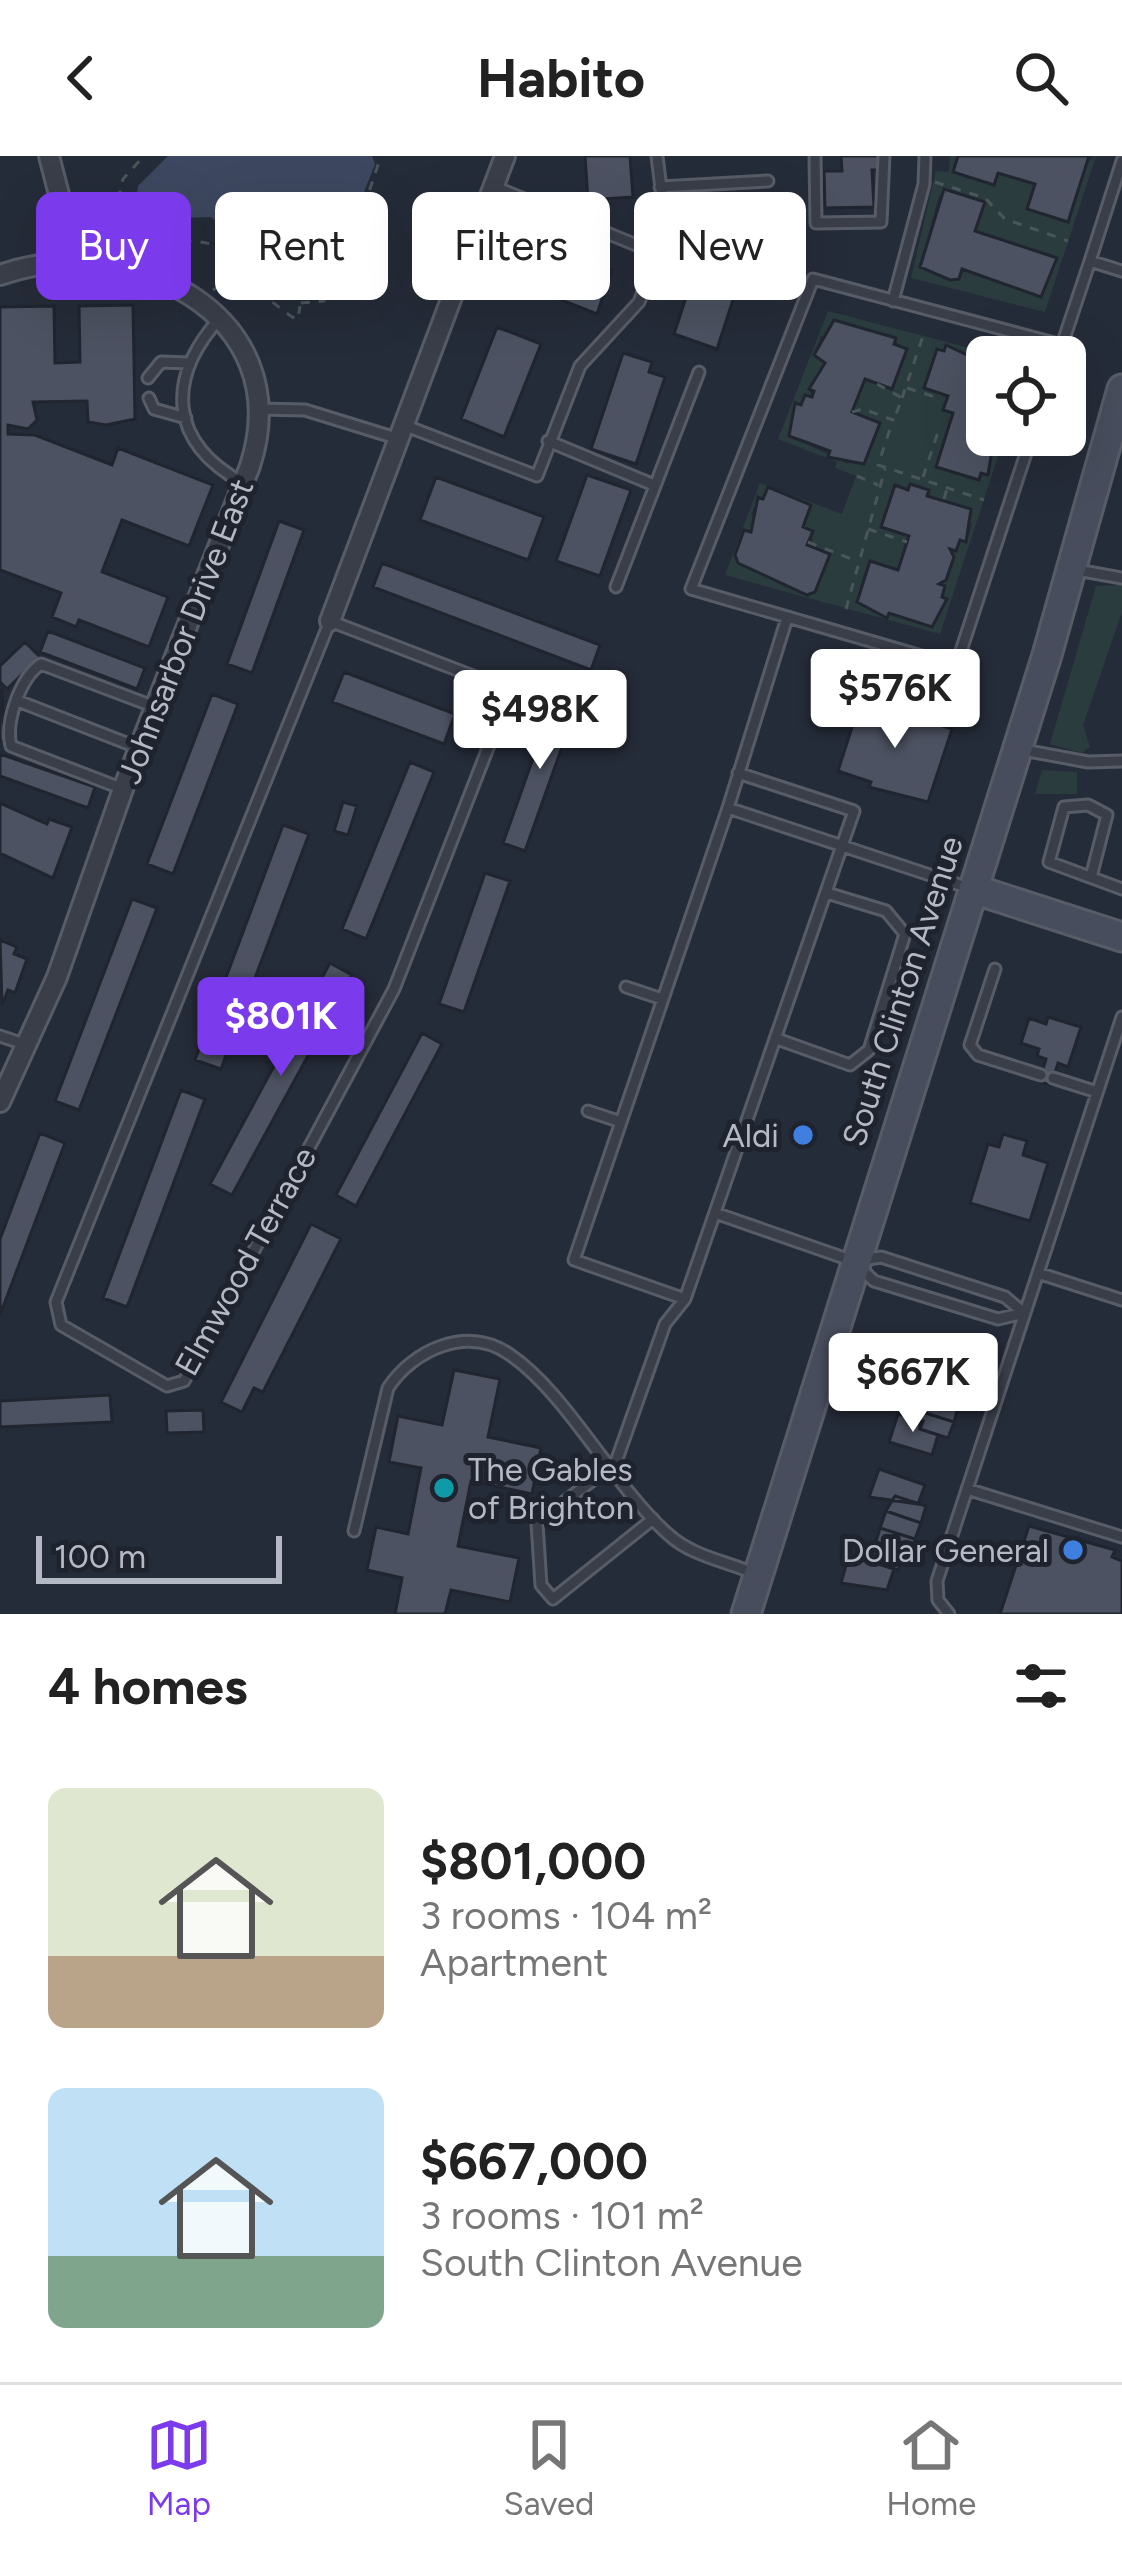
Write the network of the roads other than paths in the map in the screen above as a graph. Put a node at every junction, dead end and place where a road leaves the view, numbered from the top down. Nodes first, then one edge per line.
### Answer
1 (49, 156) edge
2 (505, 156) edge
3 (657, 156) edge
4 (815, 156) edge
5 (884, 156) edge
6 (926, 156) edge
7 (1122, 161) edge
8 (768, 181) dead end
9 (495, 187) junction
10 (660, 188) junction
11 (58, 192) edge
12 (661, 192) edge
13 (634, 244) edge
14 (1090, 261) junction
15 (36, 266) edge
16 (1122, 271) edge
17 (0, 275) edge
18 (191, 296) edge
19 (640, 300) edge
20 (893, 301) junction
21 (220, 318) junction
22 (1027, 336) edge
23 (1065, 336) edge
24 (189, 363) junction
25 (699, 372) dead end
26 (148, 378) dead end
27 (1122, 388) edge
28 (149, 398) dead end
29 (259, 409) junction
30 (186, 418) junction
31 (403, 433) junction
32 (548, 441) junction
33 (1025, 456) edge
34 (243, 483) junction
35 (654, 485) junction
36 (1072, 569) junction
37 (1122, 578) edge
38 (616, 587) dead end
39 (787, 617) junction
40 (329, 621) junction
41 (18, 700) junction
42 (155, 706) junction
43 (139, 748) junction
44 (1018, 748) junction
45 (1122, 761) edge
46 (738, 773) junction
47 (123, 789) junction
48 (728, 808) junction
49 (842, 845) junction
50 (1090, 877) junction
51 (973, 889) junction
52 (1122, 890) edge
53 (827, 893) junction
54 (1122, 938) edge
55 (995, 970) dead end
56 (626, 987) dead end
57 (662, 999) junction
58 (1122, 1016) edge
59 (0, 1036) edge
60 (777, 1040) junction
61 (24, 1044) junction
62 (1097, 1092) junction
63 (0, 1102) edge
64 (588, 1111) dead end
65 (621, 1122) junction
66 (718, 1214) junction
67 (853, 1261) junction
68 (1038, 1273) junction
69 (685, 1299) junction
70 (1122, 1300) edge
71 (1024, 1313) junction
72 (609, 1471) junction
73 (967, 1489) junction
74 (653, 1519) junction
75 (354, 1531) dead end
76 (1122, 1537) edge
77 (758, 1575) junction
78 (746, 1614) edge
79 (949, 1614) edge

1 - 11 street
2 - 9 street, Elmwood Terrace
3 - 10 lane
4 - 5 lane
6 - 20 lane
7 - 14 lane
8 - 10 lane
9 - 13 lane
9 - 31 street, Elmwood Terrace
10 - 12 lane
14 - 16 lane
14 - 23 lane
15 - 17 street
18 - 21 street, Johnsarbor Drive East
19 - 32 lane
20 - 22 lane
20 - 39 lane
21 - 24 lane
21 - 29 street, Johnsarbor Drive East
24 - 26 lane
24 - 30 lane
25 - 35 lane
27 - 36 street, South Clinton Avenue
28 - 30 lane
29 - 31 lane
29 - 34 street, Johnsarbor Drive East
30 - 34 lane
31 - 32 lane
31 - 40 street, Elmwood Terrace
32 - 35 lane
33 - 39 lane
34 - 42 street, Johnsarbor Drive East
35 - 38 lane
36 - 37 lane
36 - 44 street, South Clinton Avenue
39 - 46 lane
40 - 40 lane, Elmwood Terrace
41 - 42 lane
41 - 43 lane
41 - 47 lane
42 - 43 street, Johnsarbor Drive East
43 - 47 street, Johnsarbor Drive East
44 - 45 lane
44 - 51 street, South Clinton Avenue
46 - 48 lane
46 - 49 lane
47 - 61 street, Johnsarbor Drive East
48 - 49 lane
48 - 57 lane
49 - 51 lane
49 - 53 lane
50 - 50 lane
50 - 52 lane
51 - 54 street
51 - 67 street, South Clinton Avenue
53 - 60 lane
53 - 60 lane
55 - 62 lane
56 - 57 lane
57 - 65 lane
58 - 62 lane
59 - 61 lane
60 - 66 lane
61 - 63 street, Johnsarbor Drive East
62 - 68 lane
64 - 65 lane
65 - 69 lane
66 - 67 lane
66 - 69 lane
67 - 71 lane
67 - 71 lane
67 - 77 street, South Clinton Avenue
68 - 70 lane
68 - 71 lane
69 - 72 lane
71 - 73 lane
72 - 74 lane
72 - 74 lane
72 - 75 lane
73 - 76 lane
73 - 79 lane
74 - 77 lane
77 - 78 street, South Clinton Avenue

